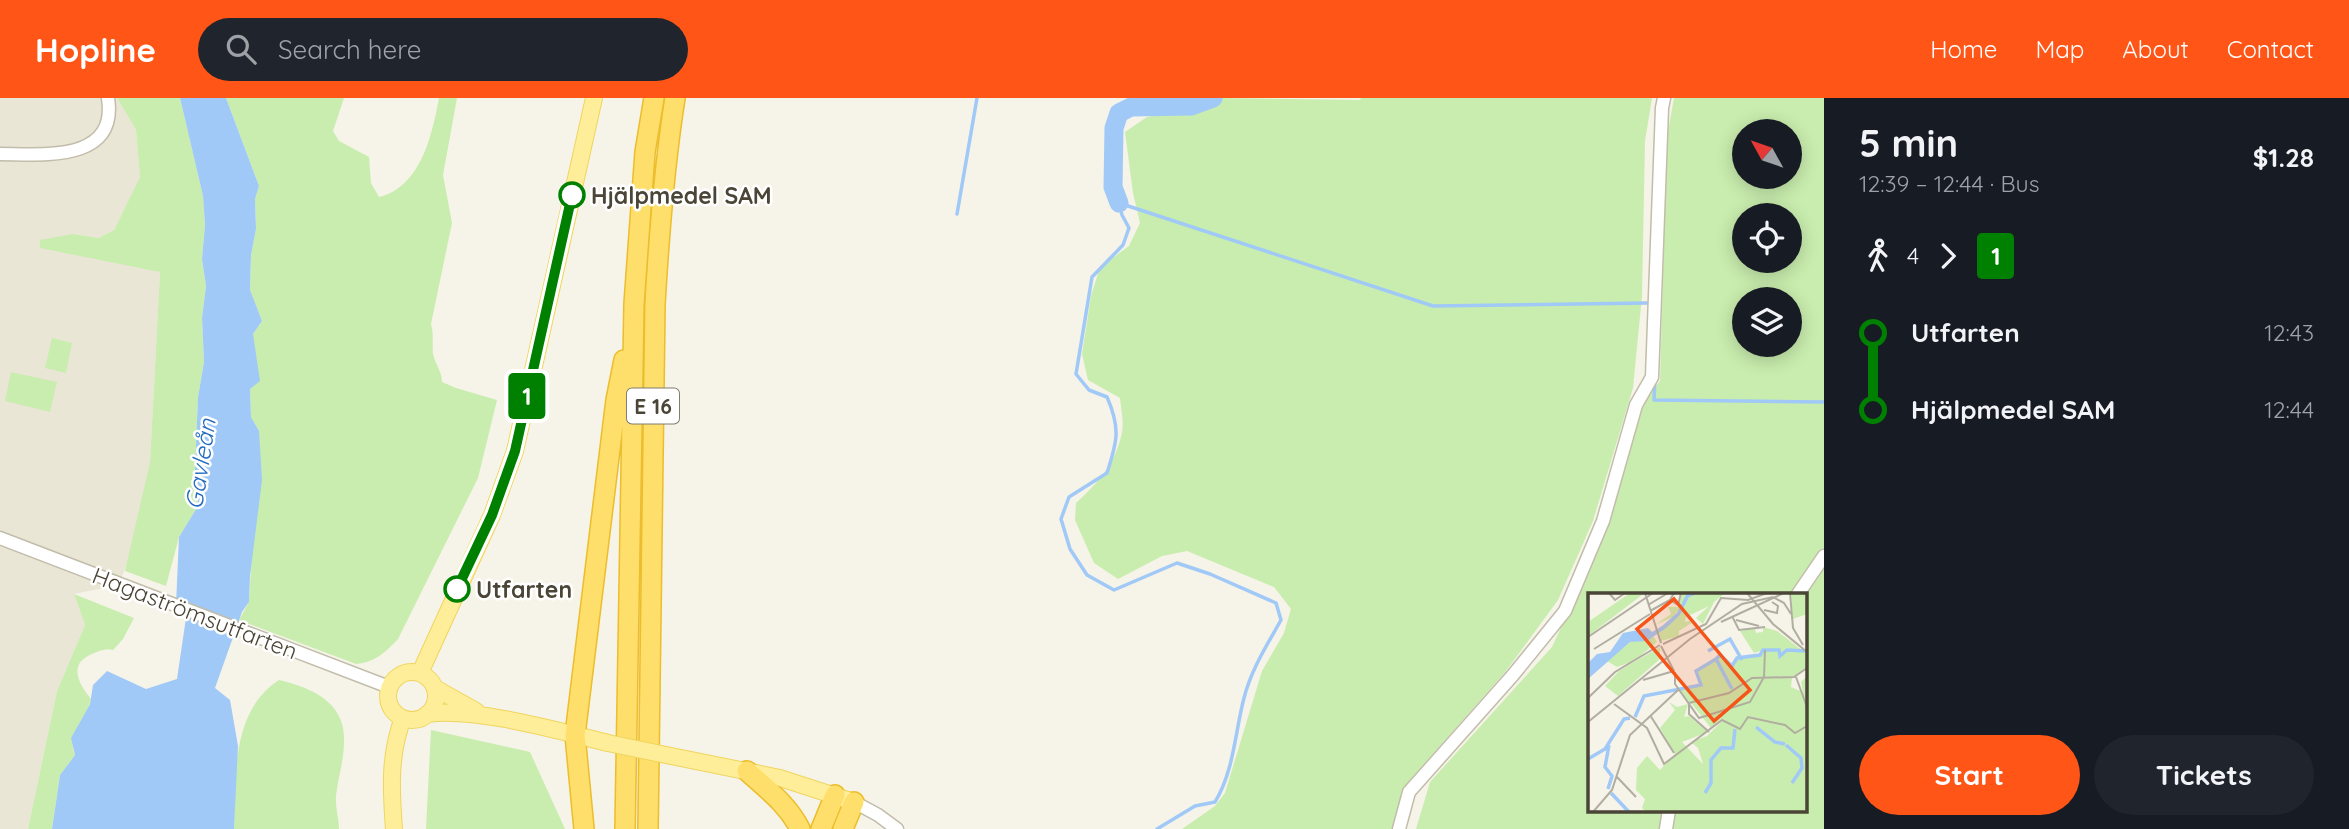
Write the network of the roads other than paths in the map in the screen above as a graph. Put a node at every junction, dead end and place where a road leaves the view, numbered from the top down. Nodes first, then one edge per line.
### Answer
1 (108, 98) edge
2 (594, 98) edge
3 (654, 98) edge
4 (675, 98) edge
5 (1664, 98) edge
6 (0, 154) edge
7 (634, 304) junction
8 (0, 538) edge
9 (1824, 556) edge
10 (1799, 593) edge
11 (420, 673) junction
12 (389, 687) junction
13 (435, 688) junction
14 (427, 715) junction
15 (650, 715) junction
16 (491, 718) junction
17 (403, 719) junction
18 (575, 734) junction
19 (747, 771) junction
20 (835, 795) junction
21 (854, 802) junction
22 (394, 829) edge
23 (584, 829) edge
24 (625, 829) edge
25 (648, 829) edge
26 (659, 829) edge
27 (800, 829) edge
28 (821, 829) edge
29 (843, 829) edge
30 (897, 829) edge
31 (1399, 829) edge

1 - 6 street
2 - 11 main road
3 - 7 highway, E 16
4 - 15 highway, E 16
5 - 31 street
7 - 18 highway
7 - 24 highway, E 16
8 - 12 street, Hagaströmsutfarten
9 - 10 street
11 - 12 main road
11 - 13 main road
12 - 17 main road
13 - 14 main road
13 - 16 main road
14 - 16 main road
14 - 17 main road
15 - 25 highway, E 16
15 - 26 highway
16 - 18 main road
17 - 22 main road
18 - 19 main road, bridge
18 - 23 highway
19 - 20 main road
19 - 27 highway
20 - 21 main road
20 - 28 highway
21 - 29 highway
21 - 30 street

